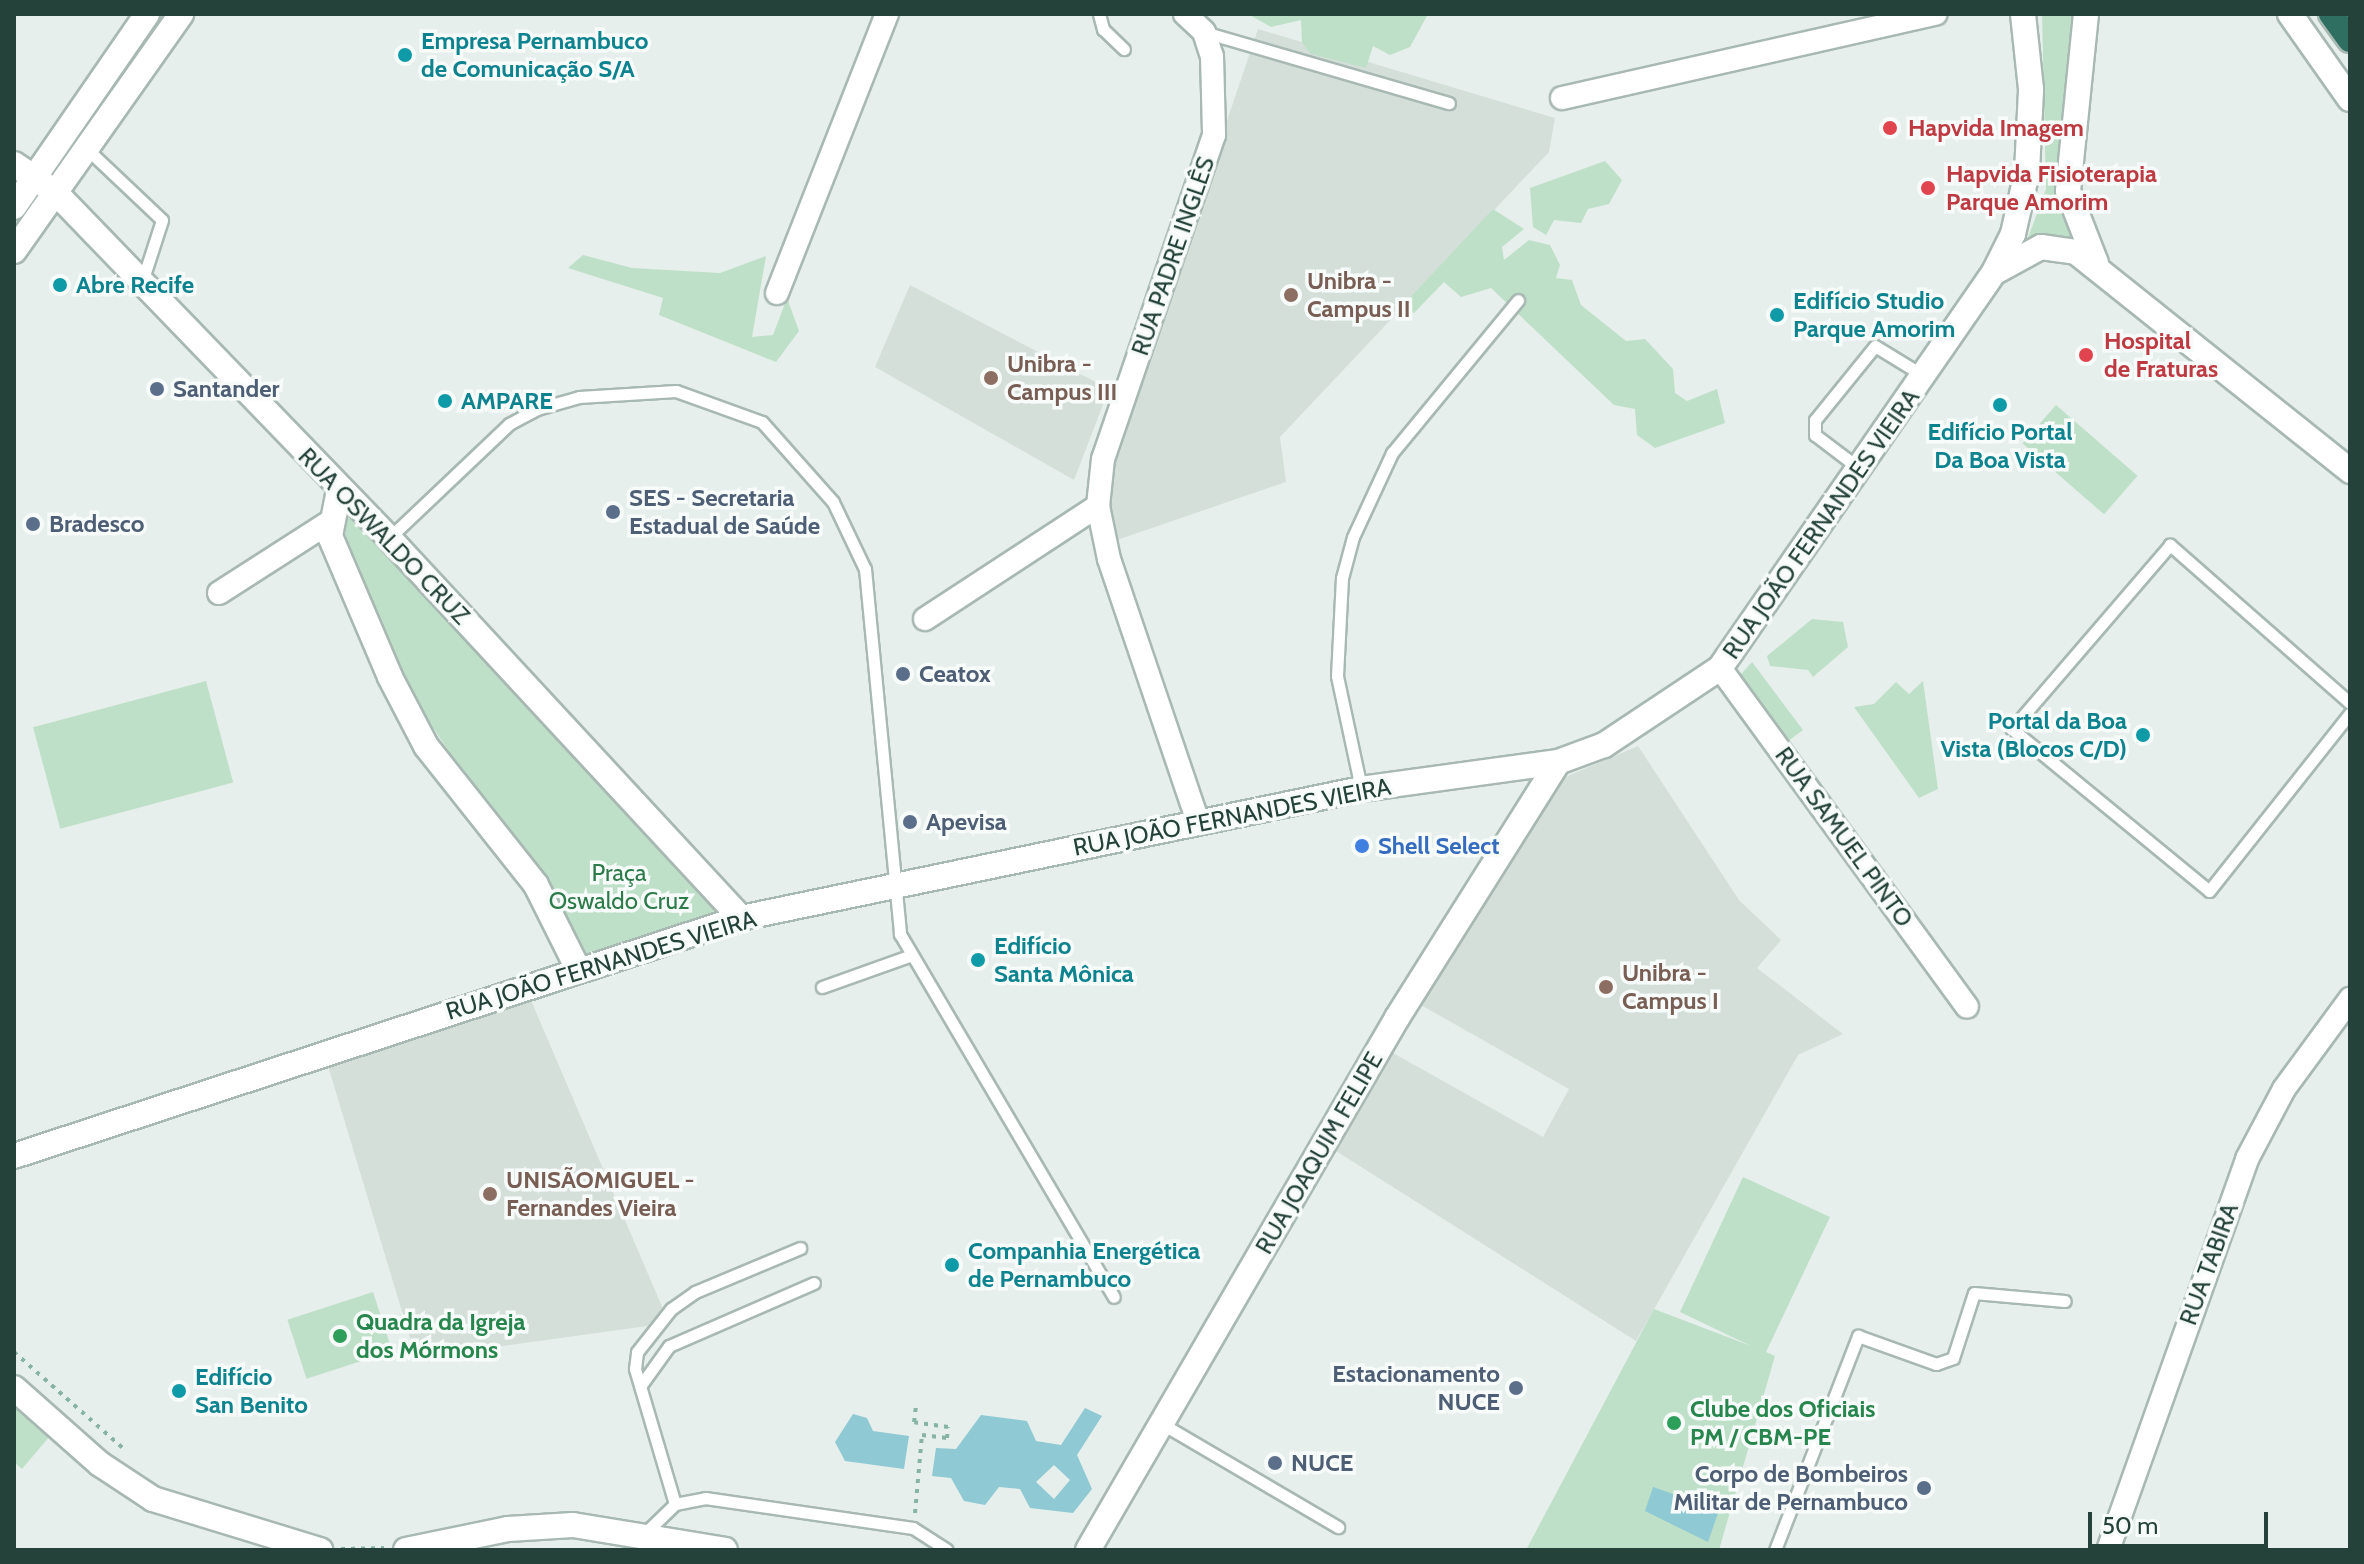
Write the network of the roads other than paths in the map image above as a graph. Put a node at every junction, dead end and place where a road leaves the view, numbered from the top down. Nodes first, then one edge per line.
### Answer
1 (147, 14) edge
2 (181, 14) edge
3 (887, 14) edge
4 (1099, 14) edge
5 (1185, 14) edge
6 (1936, 14) edge
7 (2023, 14) edge
8 (2086, 14) edge
9 (2290, 14) edge
10 (2331, 14) edge
11 (1204, 32) junction
12 (2350, 40) edge
13 (1124, 49) dead end
14 (1562, 98) dead end
15 (2350, 99) edge
16 (1449, 103) dead end
17 (86, 148) junction
18 (22, 169) edge
19 (55, 192) junction
20 (14, 207) edge
21 (14, 251) edge
22 (2098, 265) junction
23 (1994, 272) junction
24 (141, 285) junction
25 (777, 293) dead end
26 (1518, 300) dead end
27 (1925, 376) junction
28 (1860, 469) junction
29 (2350, 471) edge
30 (339, 490) junction
31 (1098, 506) junction
32 (328, 523) junction
33 (389, 538) junction
34 (219, 593) dead end
35 (925, 619) dead end
36 (1720, 668) junction
37 (2350, 703) edge
38 (2350, 713) edge
39 (1558, 762) junction
40 (1361, 789) junction
41 (1198, 822) junction
42 (890, 888) junction
43 (741, 918) junction
44 (909, 956) junction
45 (578, 969) junction
46 (822, 987) dead end
47 (2350, 999) edge
48 (1967, 1007) dead end
49 (14, 1156) edge
50 (800, 1248) dead end
51 (814, 1283) dead end
52 (1114, 1297) dead end
53 (2065, 1301) dead end
54 (641, 1385) junction
55 (14, 1388) edge
56 (1164, 1425) junction
57 (675, 1504) junction
58 (1338, 1527) dead end
59 (643, 1535) junction
60 (417, 1546) edge
61 (317, 1549) edge
62 (725, 1550) edge
63 (947, 1550) edge
64 (1088, 1550) edge
65 (1775, 1550) edge
66 (2108, 1550) edge

1 - 18 street
2 - 17 street
3 - 25 street
4 - 13 lane
5 - 11 street
6 - 14 street
7 - 23 street, RUA JOÃO FERNANDES VIEIRA
8 - 22 street
9 - 15 street
10 - 12 highway
11 - 16 lane
11 - 31 street, RUA PADRE INGLÊS
17 - 19 street
17 - 24 lane
18 - 19 street, RUA OSWALDO CRUZ
18 - 20 street
19 - 21 street
19 - 24 street, RUA OSWALDO CRUZ
22 - 23 street
22 - 29 street
23 - 27 street, RUA JOÃO FERNANDES VIEIRA
24 - 30 street, RUA OSWALDO CRUZ
26 - 40 lane
27 - 28 street, RUA JOÃO FERNANDES VIEIRA
27 - 28 lane
28 - 36 street, RUA JOÃO FERNANDES VIEIRA
30 - 32 street
30 - 33 street, RUA OSWALDO CRUZ
31 - 35 street
31 - 41 street, RUA PADRE INGLÊS
32 - 34 street
32 - 45 street
33 - 42 lane
33 - 43 street, RUA OSWALDO CRUZ
36 - 39 street, RUA JOÃO FERNANDES VIEIRA
36 - 48 street, RUA SAMUEL PINTO
37 - 38 lane
39 - 40 street, RUA JOÃO FERNANDES VIEIRA
39 - 56 street, RUA JOAQUIM FELIPE
40 - 41 street, RUA JOÃO FERNANDES VIEIRA
41 - 42 street, RUA JOÃO FERNANDES VIEIRA
42 - 43 street, RUA JOÃO FERNANDES VIEIRA
42 - 44 lane
43 - 45 street, RUA JOÃO FERNANDES VIEIRA
44 - 46 lane
44 - 52 lane
45 - 49 street, RUA JOÃO FERNANDES VIEIRA
47 - 66 street, RUA TABIRA
50 - 54 lane
51 - 54 lane
53 - 65 lane
54 - 57 lane
55 - 61 street
56 - 58 lane
56 - 64 street, RUA JOAQUIM FELIPE
57 - 59 lane
57 - 63 lane
59 - 60 street
59 - 62 street

